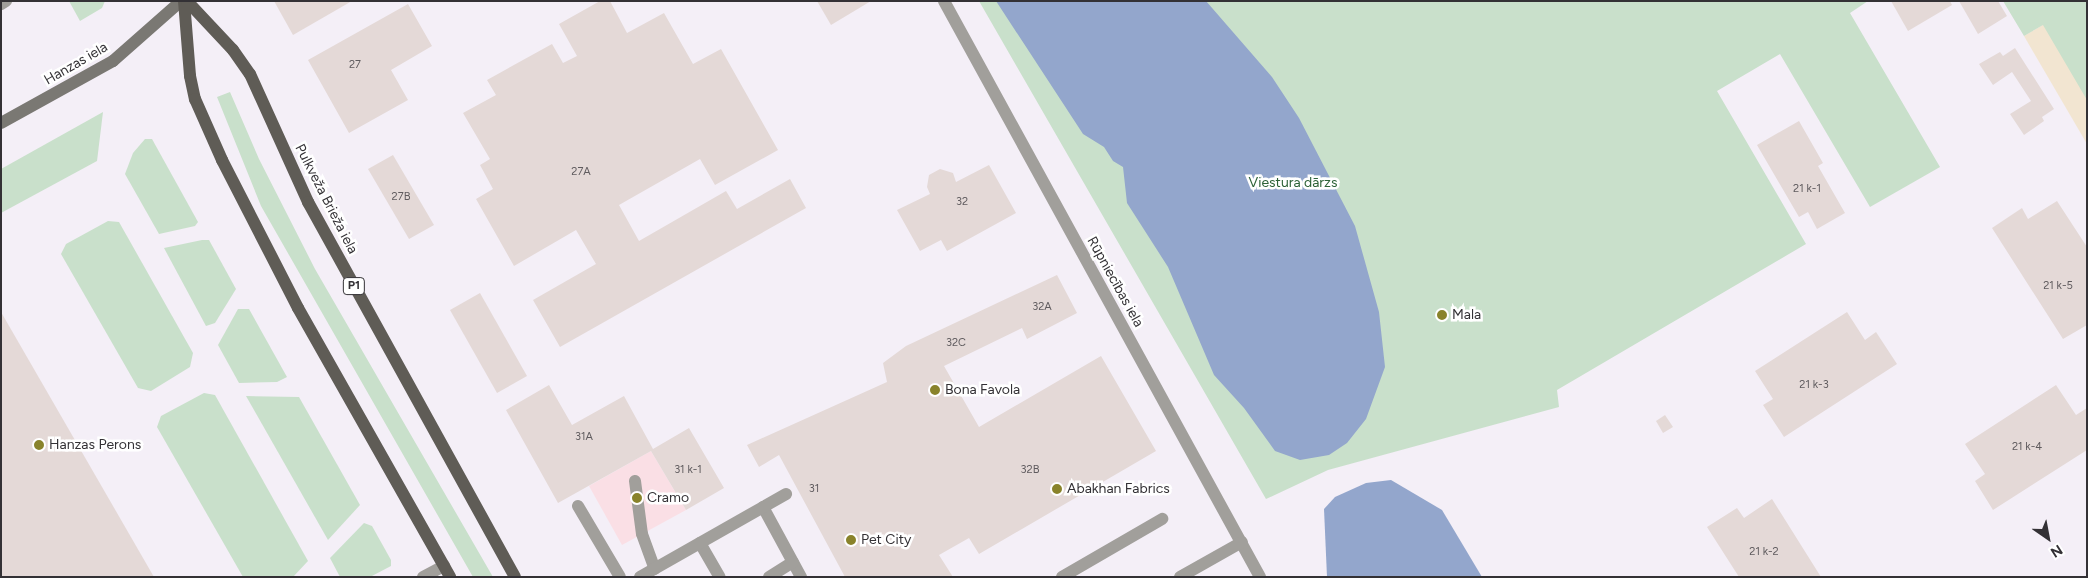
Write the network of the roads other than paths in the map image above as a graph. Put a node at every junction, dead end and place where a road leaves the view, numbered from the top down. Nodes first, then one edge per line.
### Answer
1 (6, 1) edge
2 (184, 1) edge
3 (944, 1) edge
4 (1, 4) edge
5 (1, 123) edge
6 (636, 481) dead end
7 (786, 494) dead end
8 (578, 506) dead end
9 (763, 507) junction
10 (1162, 519) dead end
11 (1242, 542) junction
12 (700, 543) junction
13 (794, 562) junction
14 (655, 569) junction
15 (447, 571) edge
16 (423, 577) edge
17 (515, 577) edge
18 (620, 577) edge
19 (640, 577) edge
20 (720, 577) edge
21 (769, 577) edge
22 (801, 577) edge
23 (1062, 577) edge
24 (1180, 577) edge
25 (1260, 577) edge

1 - 4 street
2 - 5 main road, Hanzas iela
2 - 15 main road
2 - 17 main road, Pulkveža Brieža iela / P1
3 - 11 street, Rūpniecības iela
6 - 14 street
7 - 9 street
8 - 18 street
9 - 12 street
9 - 13 street
10 - 23 street
11 - 24 street
11 - 25 street, Rūpniecības iela
12 - 14 street
12 - 20 street
13 - 21 street
13 - 22 street
14 - 19 street
15 - 16 street

